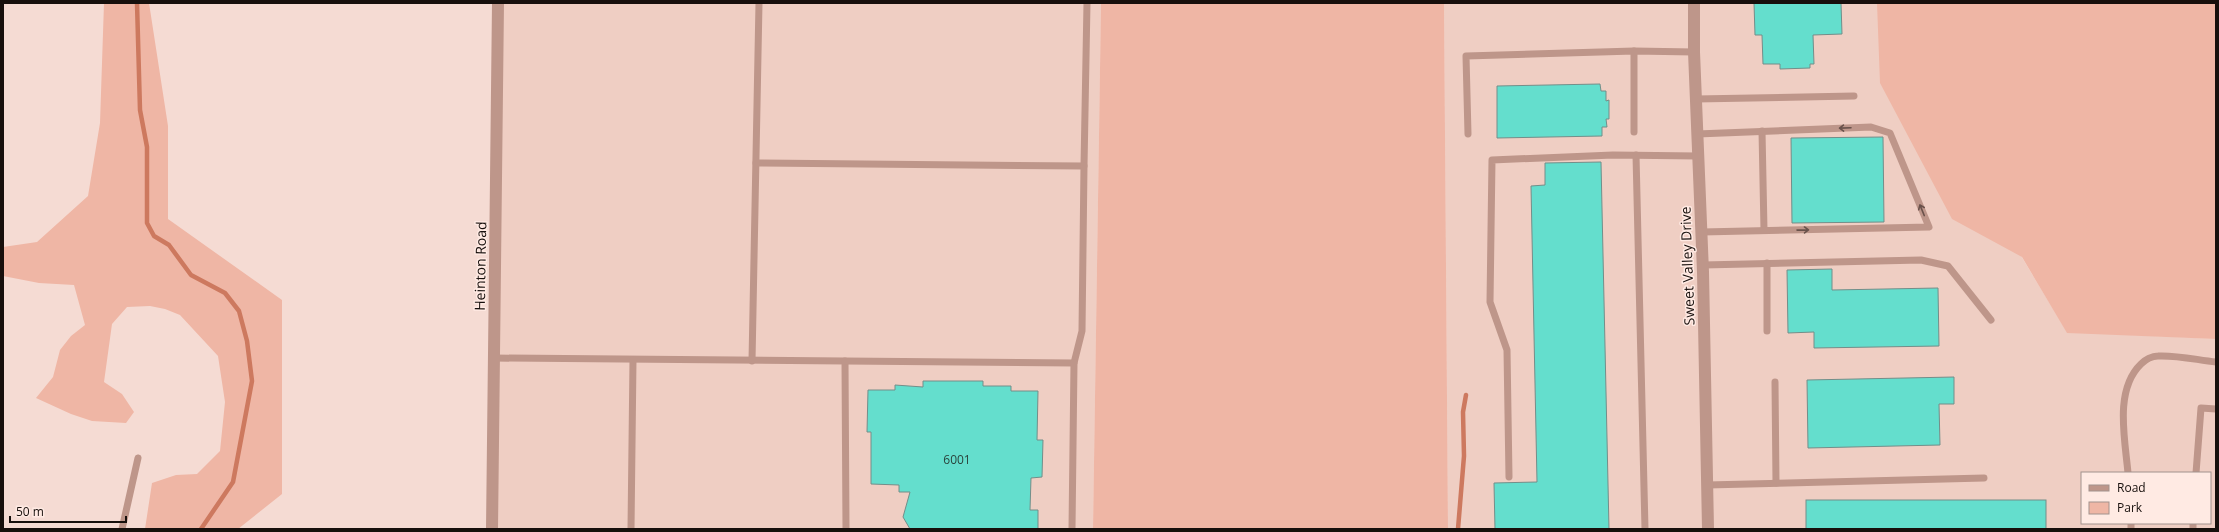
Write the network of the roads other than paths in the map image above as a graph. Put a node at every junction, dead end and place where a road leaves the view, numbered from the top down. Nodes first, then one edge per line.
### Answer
1 (498, 3) edge
2 (759, 3) edge
3 (1087, 3) edge
4 (1694, 3) edge
5 (1634, 51) junction
6 (1694, 52) junction
7 (1854, 96) dead end
8 (1696, 99) junction
9 (1762, 131) junction
10 (1634, 132) dead end
11 (1468, 134) dead end
12 (1697, 134) junction
13 (1636, 155) junction
14 (1698, 156) junction
15 (756, 163) junction
16 (1084, 166) junction
17 (1764, 230) junction
18 (1702, 232) junction
19 (1767, 263) junction
20 (1703, 265) junction
21 (1991, 320) dead end
22 (1767, 331) dead end
23 (494, 358) junction
24 (633, 360) junction
25 (752, 360) junction
26 (845, 361) junction
27 (2216, 362) edge
28 (1074, 363) junction
29 (1775, 382) dead end
30 (2216, 409) edge
31 (138, 458) dead end
32 (2128, 472) edge
33 (2196, 472) edge
34 (1509, 477) dead end
35 (1984, 478) dead end
36 (1776, 483) junction
37 (1707, 485) junction
38 (122, 529) edge
39 (492, 529) edge
40 (631, 529) edge
41 (846, 529) edge
42 (1072, 529) edge
43 (1645, 529) edge
44 (1708, 529) edge

1 - 23 street, Heinton Road
2 - 15 lane
3 - 16 lane
4 - 6 street, Sweet Valley Drive
5 - 6 lane
5 - 10 lane
5 - 11 lane
6 - 8 street, Sweet Valley Drive
7 - 8 lane
8 - 12 street, Sweet Valley Drive
9 - 12 lane
9 - 17 lane
17 -> 9 lane
12 - 14 street, Sweet Valley Drive
13 - 14 lane
13 - 34 lane
13 - 43 lane
14 - 18 street, Sweet Valley Drive
15 - 16 lane
15 - 25 lane
16 - 28 lane
17 - 18 lane
18 - 20 street, Sweet Valley Drive
19 - 20 lane
19 - 21 lane
19 - 22 lane
20 - 37 street, Sweet Valley Drive
23 - 24 lane
23 - 39 street, Heinton Road
24 - 25 lane
24 - 40 lane
25 - 26 lane
26 - 28 lane
26 - 41 lane
27 - 32 lane
28 - 42 lane
29 - 36 lane
30 - 33 lane
31 - 38 lane
35 - 36 lane
36 - 37 lane
37 - 44 street, Sweet Valley Drive

